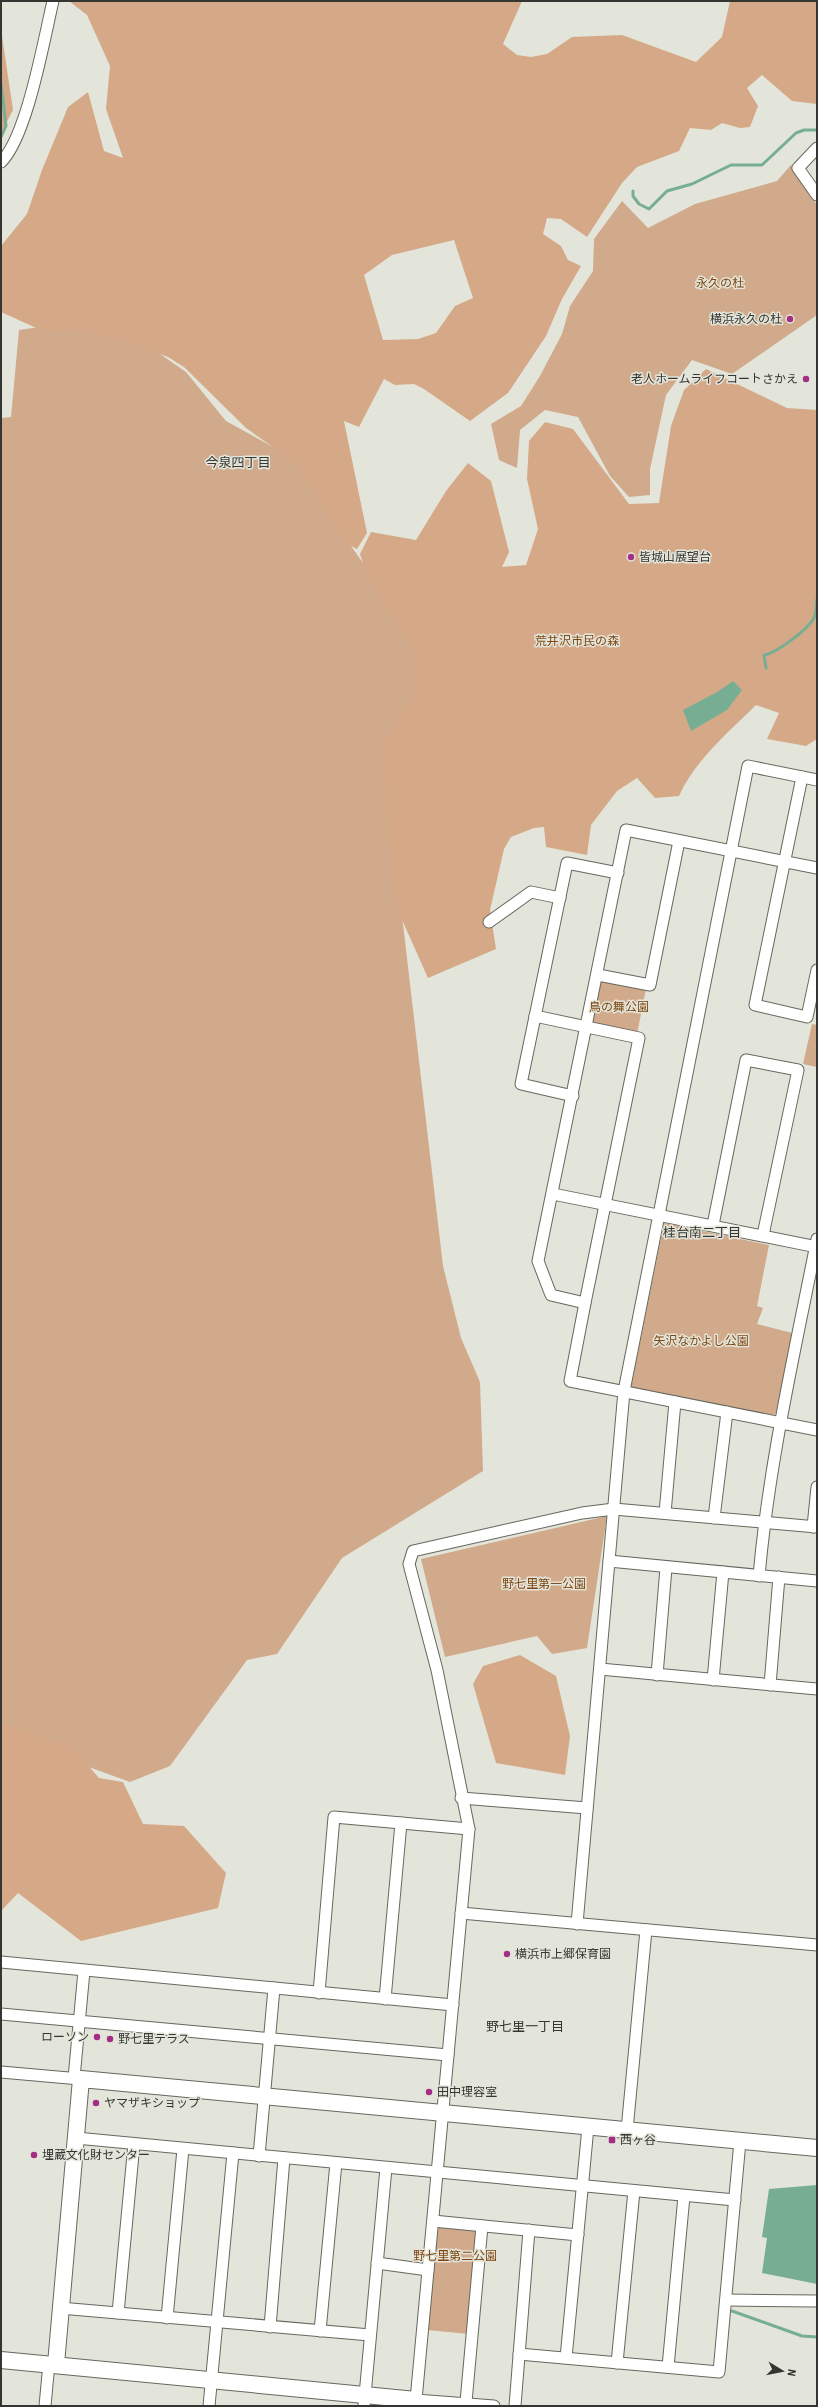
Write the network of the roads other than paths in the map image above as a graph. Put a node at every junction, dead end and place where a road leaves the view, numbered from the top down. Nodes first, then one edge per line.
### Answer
1 (53, 1) edge
2 (817, 148) edge
3 (1, 162) edge
4 (817, 194) edge
5 (802, 777) junction
6 (817, 780) edge
7 (679, 841) junction
8 (731, 852) junction
9 (786, 862) junction
10 (817, 868) edge
11 (618, 872) junction
12 (560, 898) junction
13 (490, 922) dead end
14 (817, 970) edge
15 (598, 975) junction
16 (535, 1016) junction
17 (588, 1026) junction
18 (573, 1096) junction
19 (553, 1194) junction
20 (606, 1204) junction
21 (658, 1214) junction
22 (713, 1225) junction
23 (763, 1235) junction
24 (816, 1245) edge
25 (585, 1303) junction
26 (624, 1392) junction
27 (675, 1402) junction
28 (726, 1412) junction
29 (781, 1423) junction
30 (817, 1430) edge
31 (817, 1486) edge
32 (614, 1509) junction
33 (665, 1513) junction
34 (714, 1518) junction
35 (764, 1522) junction
36 (815, 1527) edge
37 (609, 1561) junction
38 (666, 1568) junction
39 (723, 1572) junction
40 (759, 1576) junction
41 (779, 1577) junction
42 (817, 1581) edge
43 (600, 1669) junction
44 (657, 1675) junction
45 (713, 1680) junction
46 (770, 1685) junction
47 (817, 1689) edge
48 (461, 1798) junction
49 (587, 1808) junction
50 (401, 1823) junction
51 (469, 1829) junction
52 (461, 1913) junction
53 (577, 1924) junction
54 (646, 1930) junction
55 (817, 1945) edge
56 (1, 1962) edge
57 (84, 1971) junction
58 (274, 1988) junction
59 (319, 1993) junction
60 (385, 1999) junction
61 (453, 2005) junction
62 (1, 2014) edge
63 (79, 2022) junction
64 (269, 2039) junction
65 (448, 2055) junction
66 (1, 2072) edge
67 (78, 2079) junction
68 (264, 2097) junction
69 (443, 2113) junction
70 (588, 2127) junction
71 (627, 2130) junction
72 (76, 2138) junction
73 (740, 2141) junction
74 (134, 2144) junction
75 (183, 2148) junction
76 (817, 2148) edge
77 (233, 2153) junction
78 (259, 2156) junction
79 (284, 2158) junction
80 (336, 2163) junction
81 (386, 2168) junction
82 (437, 2172) junction
83 (583, 2186) junction
84 (634, 2191) junction
85 (684, 2196) junction
86 (735, 2200) junction
87 (433, 2221) junction
88 (482, 2226) junction
89 (529, 2230) junction
90 (578, 2234) junction
91 (377, 2263) junction
92 (428, 2270) junction
93 (726, 2300) junction
94 (817, 2300) edge
95 (60, 2308) junction
96 (118, 2313) junction
97 (168, 2318) junction
98 (217, 2322) junction
99 (270, 2327) junction
100 (320, 2331) junction
101 (370, 2335) junction
102 (519, 2354) junction
103 (566, 2358) junction
104 (1, 2360) edge
105 (617, 2363) junction
106 (53, 2364) junction
107 (668, 2367) junction
108 (212, 2380) junction
109 (364, 2401) edge
110 (466, 2402) junction
111 (417, 2403) edge
112 (45, 2406) edge
113 (209, 2406) edge
114 (494, 2406) edge
115 (515, 2406) edge

1 - 3 street
2 - 4 street
5 - 6 street
5 - 8 street
5 - 9 street
7 - 8 street
7 - 11 street
7 - 15 street
8 - 9 street
8 - 21 street
9 - 10 street
9 - 14 street
11 - 12 street
11 - 15 street
12 - 13 street
12 - 16 street
15 - 17 street
16 - 17 street
16 - 18 street
17 - 18 street
17 - 20 street
18 - 19 street
19 - 20 street
19 - 25 street
20 - 21 street
20 - 25 street
21 - 22 street
21 - 26 street
22 - 23 street
22 - 23 street
23 - 24 street
24 - 29 street
25 - 26 street
26 - 27 street
26 - 32 street
27 - 28 street
27 - 33 street
28 - 29 street
28 - 34 street
29 - 30 street
29 - 35 street
31 - 36 street
32 - 33 street
32 - 37 street
32 - 48 street
33 - 34 street
34 - 35 street
35 - 36 street
35 - 40 street
37 - 38 street
37 - 43 street
38 - 39 street
38 - 44 street
39 - 40 street
39 - 45 street
40 - 41 street
41 - 42 street
41 - 46 street
43 - 44 street
43 - 49 street
44 - 45 street
45 - 46 street
46 - 47 street
48 - 49 street
48 - 51 street
49 - 53 street
50 - 51 street
50 - 59 street
50 - 60 street
51 - 52 street
52 - 53 street
52 - 61 street
53 - 54 street
54 - 55 street
54 - 71 street
56 - 57 street
57 - 58 street
57 - 63 street
58 - 59 street
58 - 64 street
59 - 60 street
60 - 61 street
61 - 65 street
62 - 63 street
63 - 64 street
63 - 67 street
64 - 65 street
64 - 68 street
65 - 69 street
66 - 67 street
67 - 68 street
67 - 72 street
68 - 69 street
68 - 78 street
69 - 70 street
69 - 82 street
70 - 71 street
70 - 83 street
71 - 73 street
72 - 74 street
72 - 95 street
73 - 76 street
73 - 86 street
74 - 75 street
74 - 96 street
75 - 77 street
75 - 97 street
77 - 78 street
77 - 98 street
78 - 79 street
79 - 80 street
79 - 99 street
80 - 81 street
80 - 100 street
81 - 82 street
81 - 91 street
82 - 83 street
82 - 87 street
83 - 84 street
83 - 90 street
84 - 85 street
84 - 105 street
85 - 86 street
85 - 107 street
86 - 93 street
87 - 88 street
87 - 92 street
88 - 89 street
88 - 110 street
89 - 90 street
89 - 102 street
90 - 103 street
91 - 92 street
91 - 101 street
92 - 111 street
93 - 94 street
93 - 107 street
95 - 96 street
95 - 106 street
96 - 97 street
97 - 98 street
98 - 99 street
98 - 108 street
99 - 100 street
100 - 101 street
101 - 109 street
102 - 103 street
102 - 115 street
103 - 105 street
104 - 106 street
105 - 107 street
106 - 108 street
106 - 112 street
108 - 109 street
108 - 113 street
109 - 111 street
110 - 111 street
110 - 114 street

